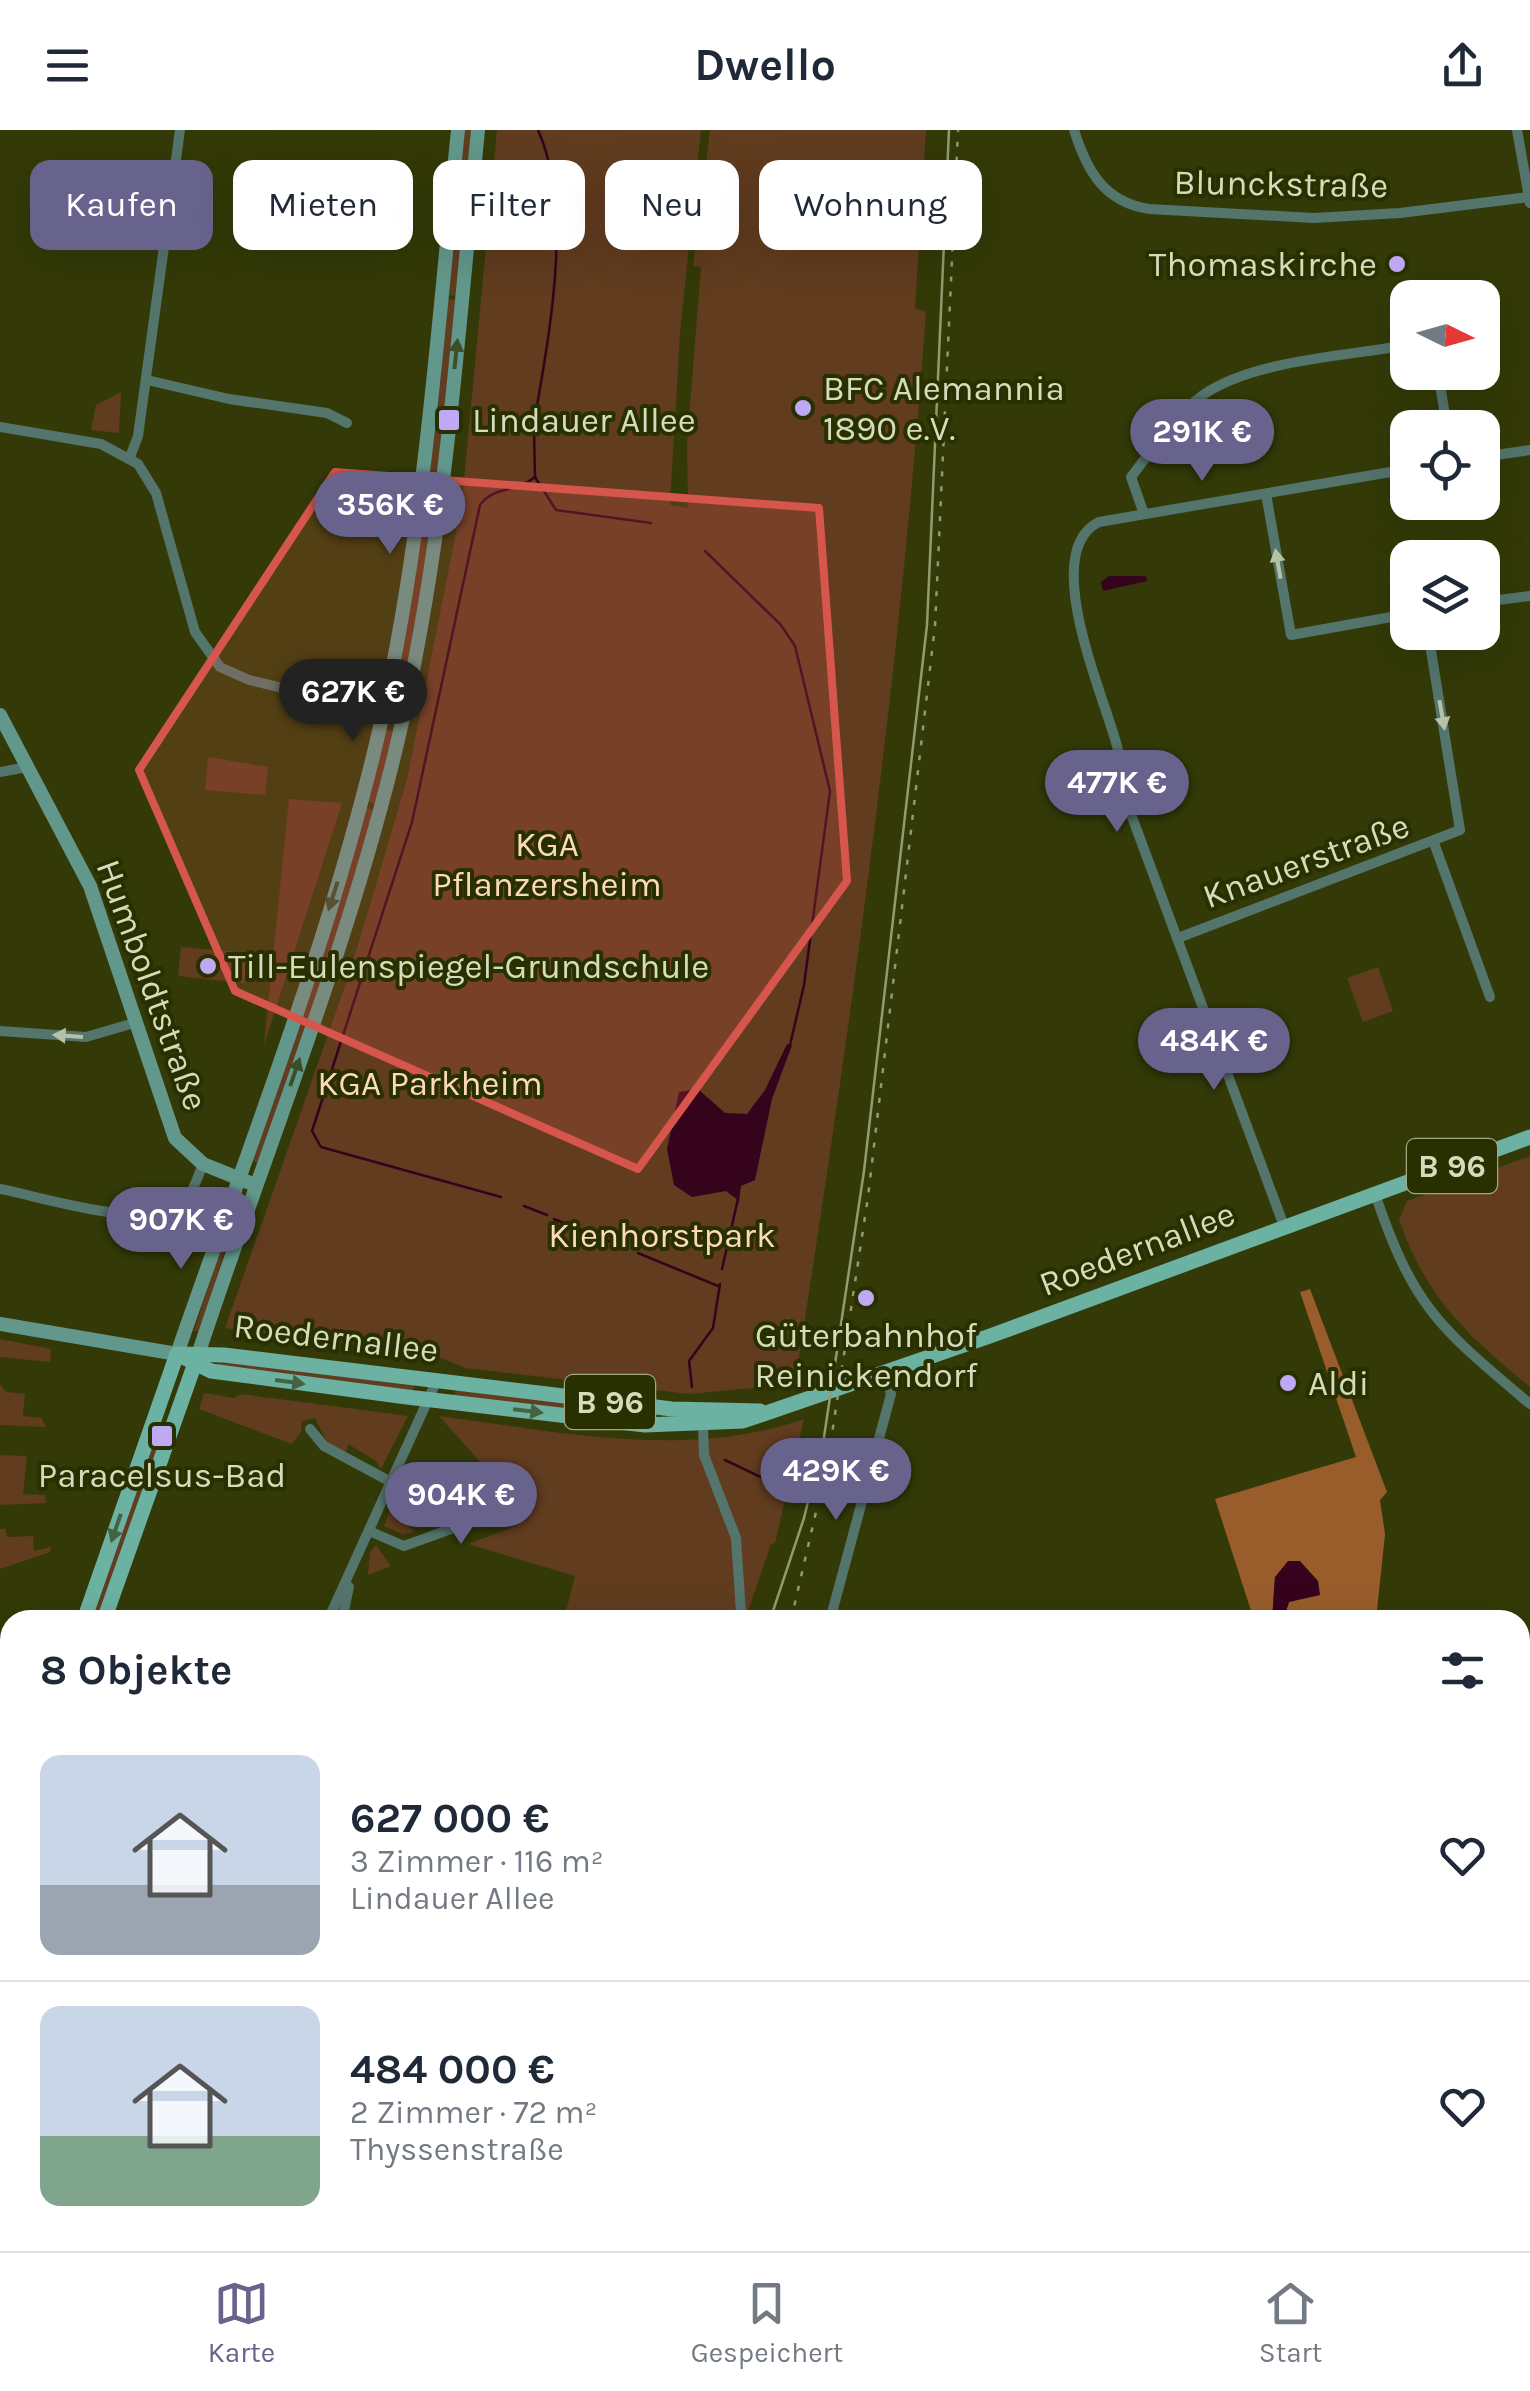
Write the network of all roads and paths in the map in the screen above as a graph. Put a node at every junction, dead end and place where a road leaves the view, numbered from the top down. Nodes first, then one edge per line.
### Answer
1 (180, 130) edge
2 (458, 130) edge
3 (478, 130) edge
4 (1074, 130) edge
5 (1517, 130) edge
6 (1530, 200) edge
7 (1390, 349) edge
8 (147, 380) junction
9 (347, 423) dead end
10 (0, 427) edge
11 (1530, 450) edge
12 (1500, 454) edge
13 (130, 458) junction
14 (1390, 472) edge
15 (1266, 494) junction
16 (1144, 514) junction
17 (1530, 596) edge
18 (1500, 600) edge
19 (1390, 617) edge
20 (1431, 650) edge
21 (383, 712) junction
22 (0, 715) edge
23 (403, 717) junction
24 (27, 767) junction
25 (0, 772) edge
26 (1434, 842) junction
27 (1178, 938) junction
28 (1490, 997) dead end
29 (134, 1023) junction
30 (0, 1031) edge
31 (1530, 1137) edge
32 (203, 1164) junction
33 (236, 1179) junction
34 (255, 1185) junction
35 (0, 1189) edge
36 (1374, 1194) junction
37 (1284, 1226) junction
38 (0, 1324) edge
39 (177, 1354) junction
40 (196, 1359) junction
41 (884, 1372) junction
42 (437, 1380) junction
43 (431, 1400) junction
44 (1530, 1404) edge
45 (764, 1411) junction
46 (703, 1425) junction
47 (310, 1429) dead end
48 (391, 1482) junction
49 (503, 1510) dead end
50 (368, 1531) junction
51 (352, 1568) junction
52 (87, 1610) edge
53 (108, 1610) edge
54 (333, 1610) edge
55 (344, 1610) edge
56 (741, 1610) edge
57 (833, 1610) edge

1 - 8 street
2 - 21 main road
23 -> 3 main road
4 - 6 street, Blunckstraße
5 - 6 street
7 - 16 street
8 - 9 street
8 - 13 street
10 - 13 street
11 - 12 street
13 - 21 street
14 - 15 street
15 - 16 street
19 -> 15 street
16 - 27 street
17 - 18 street
20 -> 26 street, Knauerstraße
21 - 23 street
21 -> 33 main road
22 - 24 main road, Humboldtstraße
34 -> 23 main road
24 - 25 street
24 - 29 main road, Humboldtstraße
26 - 27 street, Knauerstraße
26 - 28 street
27 - 37 street
29 -> 30 street
29 - 32 main road, Humboldtstraße
31 - 36 main road, Roedernallee / B 96
32 - 33 main road, Humboldtstraße
32 - 35 street
33 - 34 main road, Humboldtstraße
33 - 39 main road
34 - 40 main road
36 - 37 main road, Roedernallee / B 96
36 - 44 street
37 - 41 main road, Roedernallee / B 96
38 - 39 main road
39 - 40 main road, B 96
39 -> 52 main road
40 - 42 main road, Roedernallee / B 96
40 -> 43 main road, Roedernallee / B 96
40 - 53 main road
41 - 45 main road, Roedernallee / B 96
41 - 57 street
42 - 43 street
42 - 45 main road, Roedernallee / B 96
43 -> 46 main road, Roedernallee / B 96
43 - 48 street
45 - 46 main road, Roedernallee / B 96
46 - 56 street
47 - 48 street
48 - 50 street
49 - 50 street
50 - 51 street
51 - 54 street
51 - 55 street

